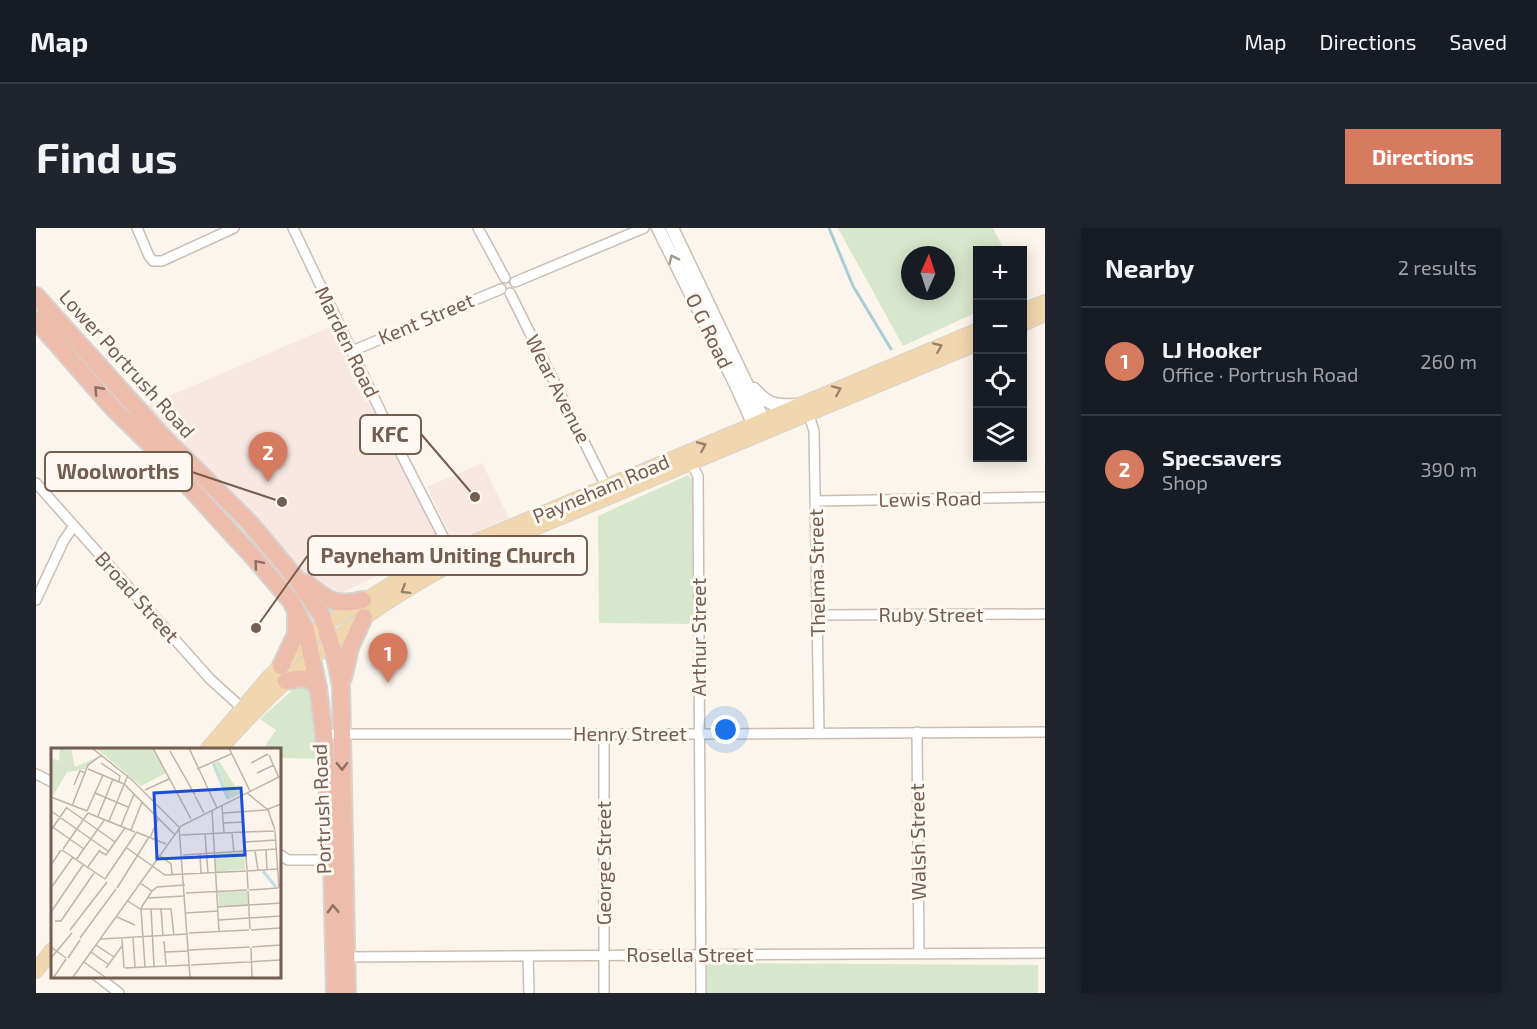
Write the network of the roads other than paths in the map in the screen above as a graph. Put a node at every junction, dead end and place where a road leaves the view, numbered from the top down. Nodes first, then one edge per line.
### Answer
1 (137, 228) edge
2 (234, 228) edge
3 (293, 228) edge
4 (478, 228) edge
5 (644, 228) edge
6 (658, 228) edge
7 (672, 228) edge
8 (510, 280) junction
9 (506, 291) junction
10 (36, 296) edge
11 (1027, 311) edge
12 (1043, 311) edge
13 (36, 320) edge
14 (1027, 321) edge
15 (973, 332) edge
16 (973, 346) edge
17 (352, 351) junction
18 (747, 382) junction
19 (114, 409) junction
20 (805, 410) junction
21 (145, 418) junction
22 (761, 428) junction
23 (153, 447) junction
24 (691, 463) junction
25 (36, 483) edge
26 (606, 486) junction
27 (1045, 497) edge
28 (816, 501) junction
29 (75, 526) junction
30 (452, 552) junction
31 (291, 571) junction
32 (36, 600) edge
33 (364, 608) junction
34 (295, 609) junction
35 (1045, 614) edge
36 (817, 615) junction
37 (325, 625) junction
38 (308, 640) junction
39 (330, 642) junction
40 (312, 658) junction
41 (283, 674) junction
42 (340, 686) junction
43 (318, 688) junction
44 (242, 708) junction
45 (819, 732) junction
46 (917, 732) junction
47 (1045, 732) edge
48 (324, 734) junction
49 (341, 734) junction
50 (604, 734) junction
51 (699, 734) junction
52 (209, 748) edge
53 (221, 748) edge
54 (36, 774) edge
55 (51, 782) edge
56 (280, 855) edge
57 (332, 860) junction
58 (51, 951) edge
59 (919, 953) junction
60 (1045, 953) edge
61 (528, 956) junction
62 (603, 956) junction
63 (701, 956) junction
64 (341, 957) junction
65 (36, 971) edge
66 (100, 978) edge
67 (119, 993) edge
68 (334, 993) edge
69 (347, 993) edge
70 (528, 993) edge
71 (604, 993) edge
72 (701, 993) edge

1 - 2 street
3 - 17 street, Marden Road
4 - 8 street
5 - 8 street
22 -> 6 main road, O G Road
7 - 18 main road, O G Road
8 - 9 street
8 - 9 street
9 - 17 street, Kent Street
9 - 26 street, Wear Avenue
10 - 21 highway, Lower Portrush Road
11 - 12 main road
12 - 14 main road
19 -> 13 highway, Lower Portrush Road
20 -> 15 main road, Payneham Road
16 - 20 main road, Payneham Road
17 - 30 street, Marden Road
18 - 20 main road
18 - 22 main road, O G Road
19 - 21 highway
19 - 23 highway, Lower Portrush Road
20 - 22 main road, Payneham Road
20 - 28 street, Thelma Street
21 - 23 highway
21 - 31 highway, Lower Portrush Road
22 - 24 main road, Payneham Road
26 -> 22 main road, Payneham Road
34 -> 23 highway, Lower Portrush Road
24 -> 33 main road, Payneham Road
24 - 51 street, Arthur Street
25 - 29 street, Broad Street
26 - 30 main road, Payneham Road
27 - 28 street, Lewis Road
28 - 36 street, Thelma Street
29 - 32 street
29 - 44 street, Broad Street
30 - 33 main road, Payneham Road
31 - 33 highway
31 - 37 highway, Lower Portrush Road
33 - 37 main road, Payneham Road
33 - 39 main road, Payneham Road
33 - 42 highway
34 - 38 highway, Lower Portrush Road
34 - 41 highway
35 - 36 street, Ruby Street
36 - 45 street, Thelma Street
37 - 38 main road, Payneham Road
37 - 39 highway, Portrush Road
38 - 40 highway, Lower Portrush Road
38 - 41 main road, Payneham Road
39 - 40 main road, Payneham Road
39 - 42 highway, Portrush Road
40 - 41 main road, Payneham Road
40 - 43 highway, Portrush Road
41 - 43 highway
41 - 44 main road, Payneham Road
41 - 53 main road, Payneham Road
42 - 49 highway, Portrush Road
43 - 48 highway, Portrush Road
44 - 52 main road, Payneham Road
45 - 46 street, Henry Street
45 - 51 street, Henry Street
46 - 47 street, Henry Street
46 - 59 street, Walsh Street
48 - 49 street, Henry Street
48 - 57 highway, Portrush Road
49 - 50 street, Henry Street
49 -> 64 highway, Portrush Road
50 - 51 street, Henry Street
50 - 62 street, George Street
51 - 63 street, Arthur Street
54 - 55 street
56 - 57 street
64 -> 57 highway, Portrush Road
58 - 65 main road
59 - 60 street, Rosella Street
59 - 63 street, Rosella Street
61 - 62 street, Rosella Street
61 - 64 street, Rosella Street
61 - 70 street
62 - 63 street, Rosella Street
62 - 71 street, George Street
63 - 72 street, Arthur Street
64 - 68 highway, Portrush Road
64 - 69 highway, Portrush Road
66 - 67 street

